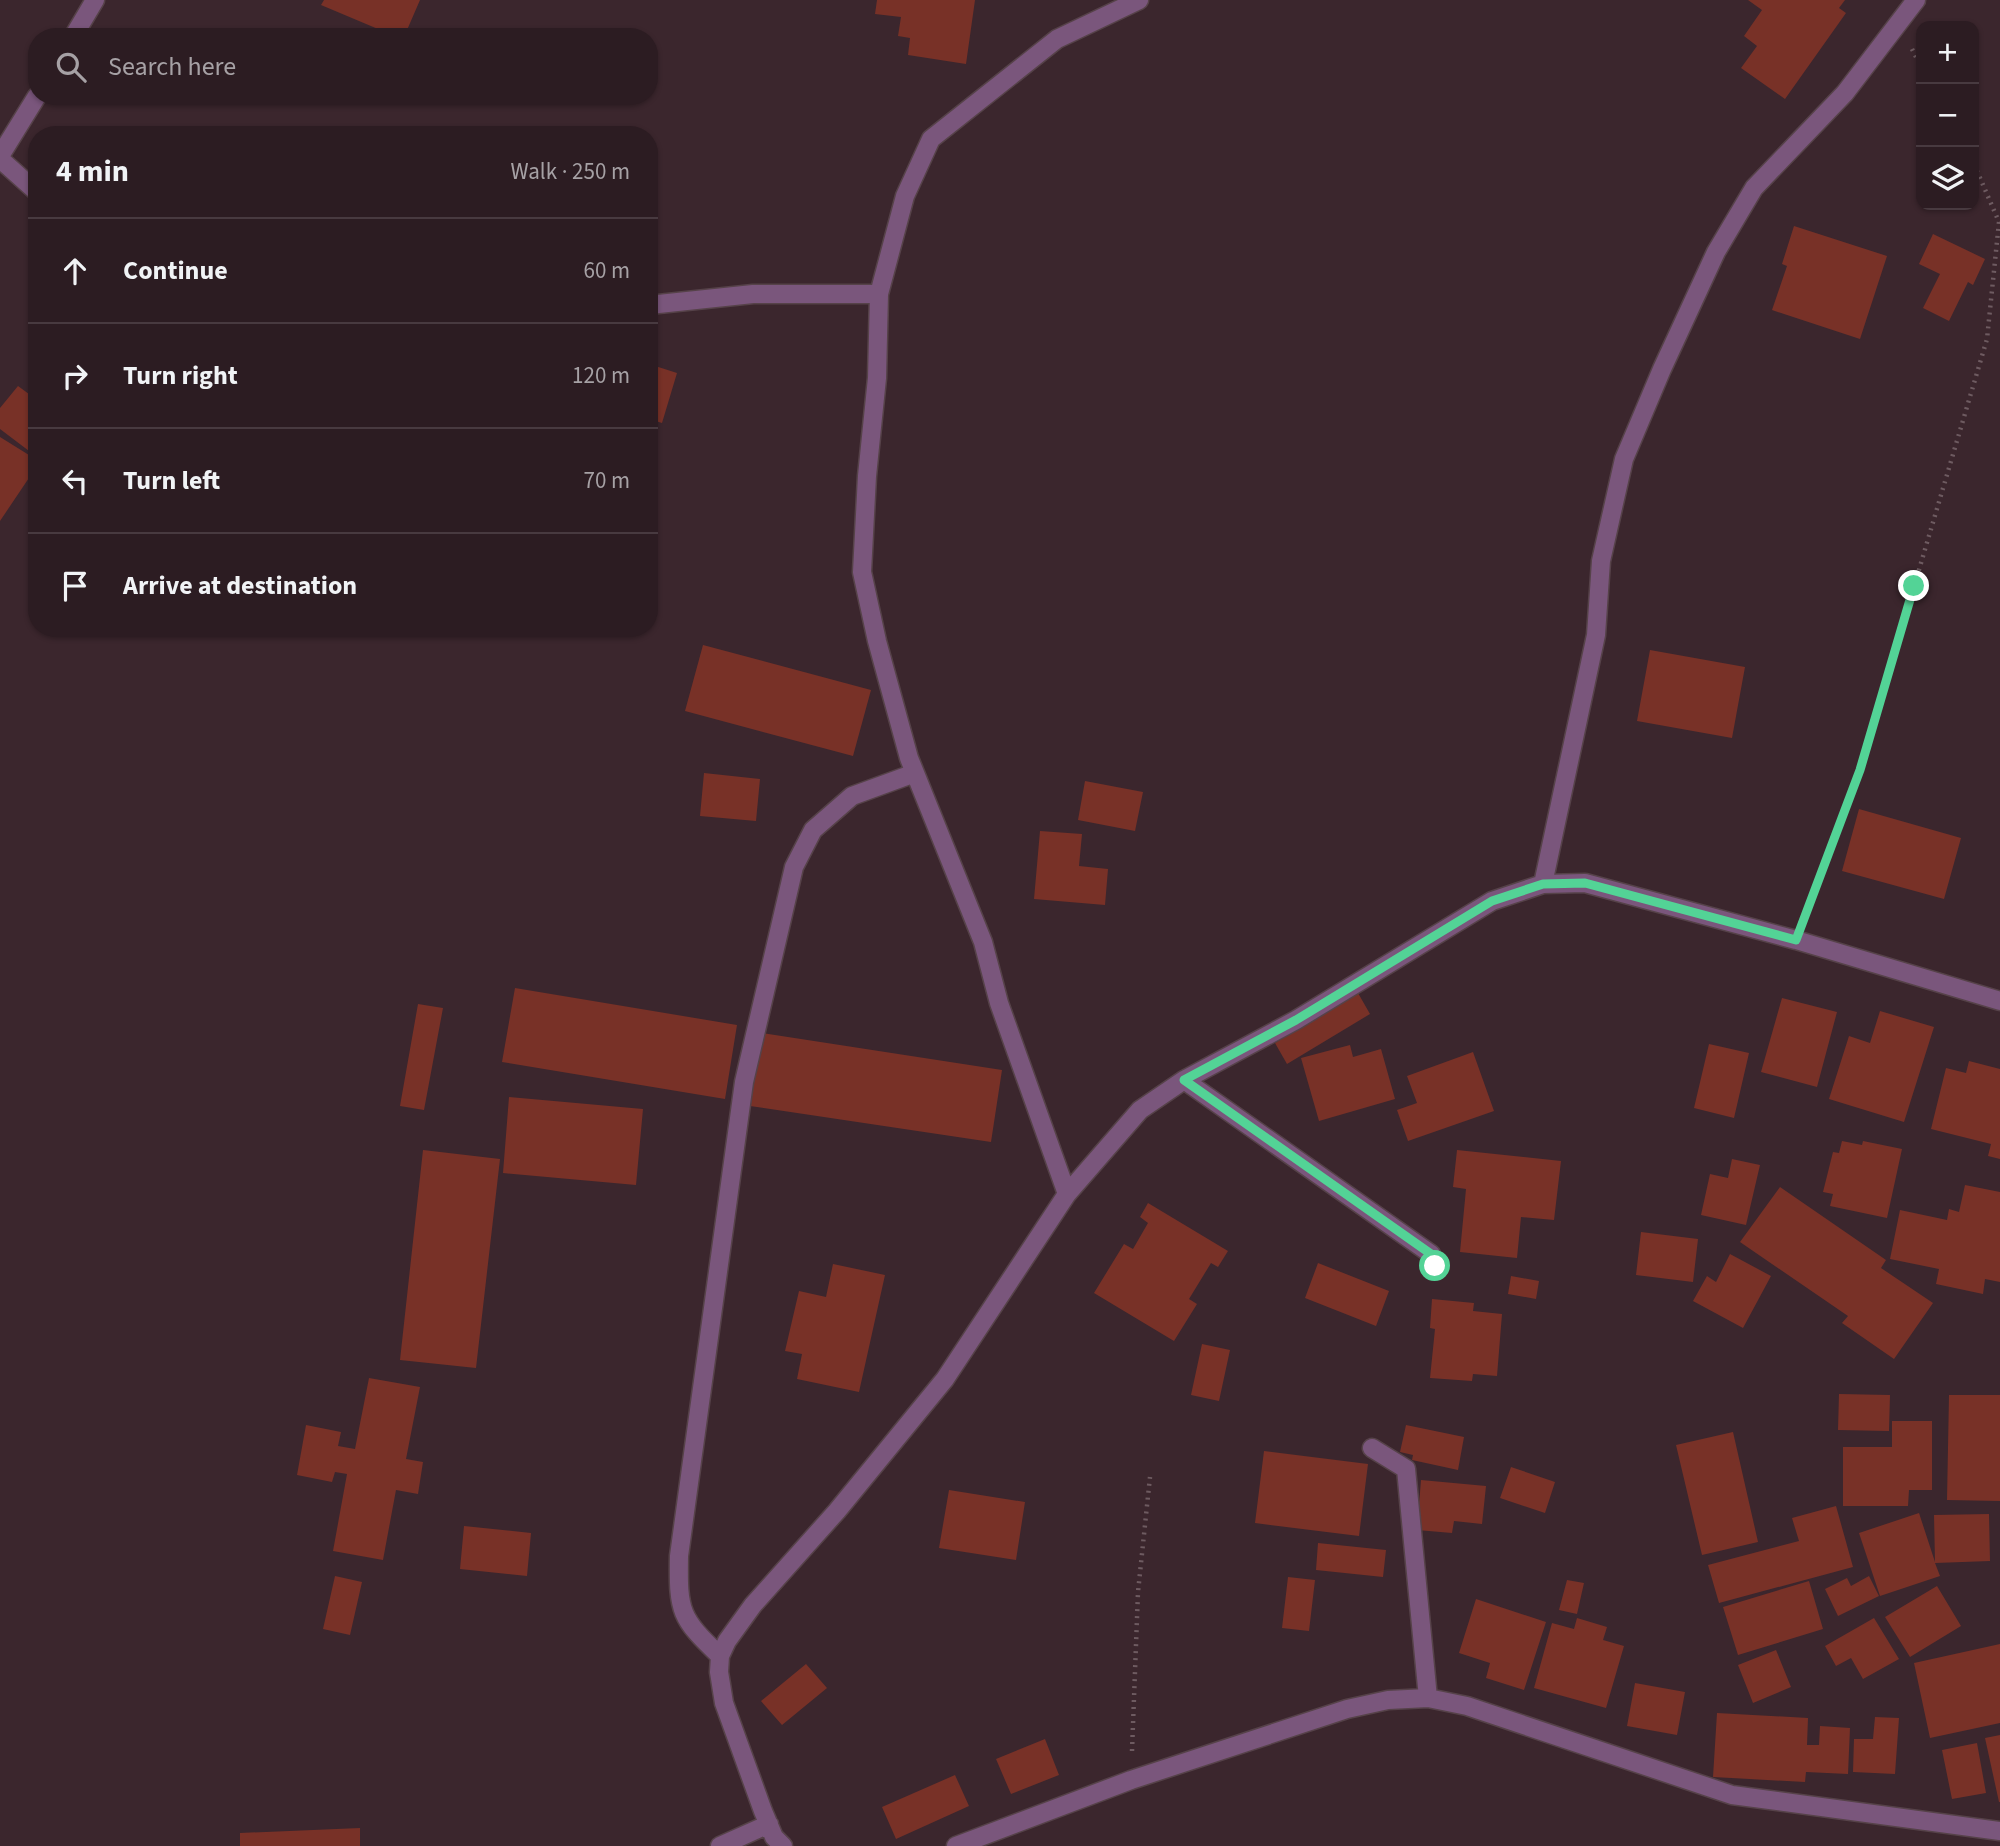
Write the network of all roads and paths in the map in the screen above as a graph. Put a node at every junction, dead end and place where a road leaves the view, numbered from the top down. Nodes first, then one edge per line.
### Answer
1 (95, 0) edge
2 (1139, 0) edge
3 (1916, 0) edge
4 (78, 28) edge
5 (32, 105) edge
6 (0, 158) edge
7 (1979, 176) edge
8 (28, 184) edge
9 (879, 294) junction
10 (658, 303) edge
11 (915, 773) junction
12 (1543, 884) junction
13 (1796, 940) junction
14 (2000, 1001) edge
15 (1184, 1080) junction
16 (1067, 1194) junction
17 (1435, 1266) dead end
18 (1372, 1448) dead end
19 (1150, 1477) dead end
20 (720, 1656) junction
21 (1427, 1698) junction
22 (1131, 1780) junction
23 (769, 1824) junction
24 (2000, 1831) edge
25 (720, 1846) edge
26 (783, 1846) edge
27 (956, 1846) edge

1 - 4 street
2 - 9 street
3 - 12 street
5 - 6 street
6 - 8 street
7 - 13 path
9 - 10 street
9 - 11 street
11 - 16 street
11 - 20 street
12 - 13 street
12 - 15 street
13 - 14 street
15 - 16 street
15 - 17 street
16 - 20 street
18 - 21 street
19 - 22 path
20 - 23 street
21 - 22 street
21 - 24 street
22 - 27 street
23 - 25 street
23 - 26 street

